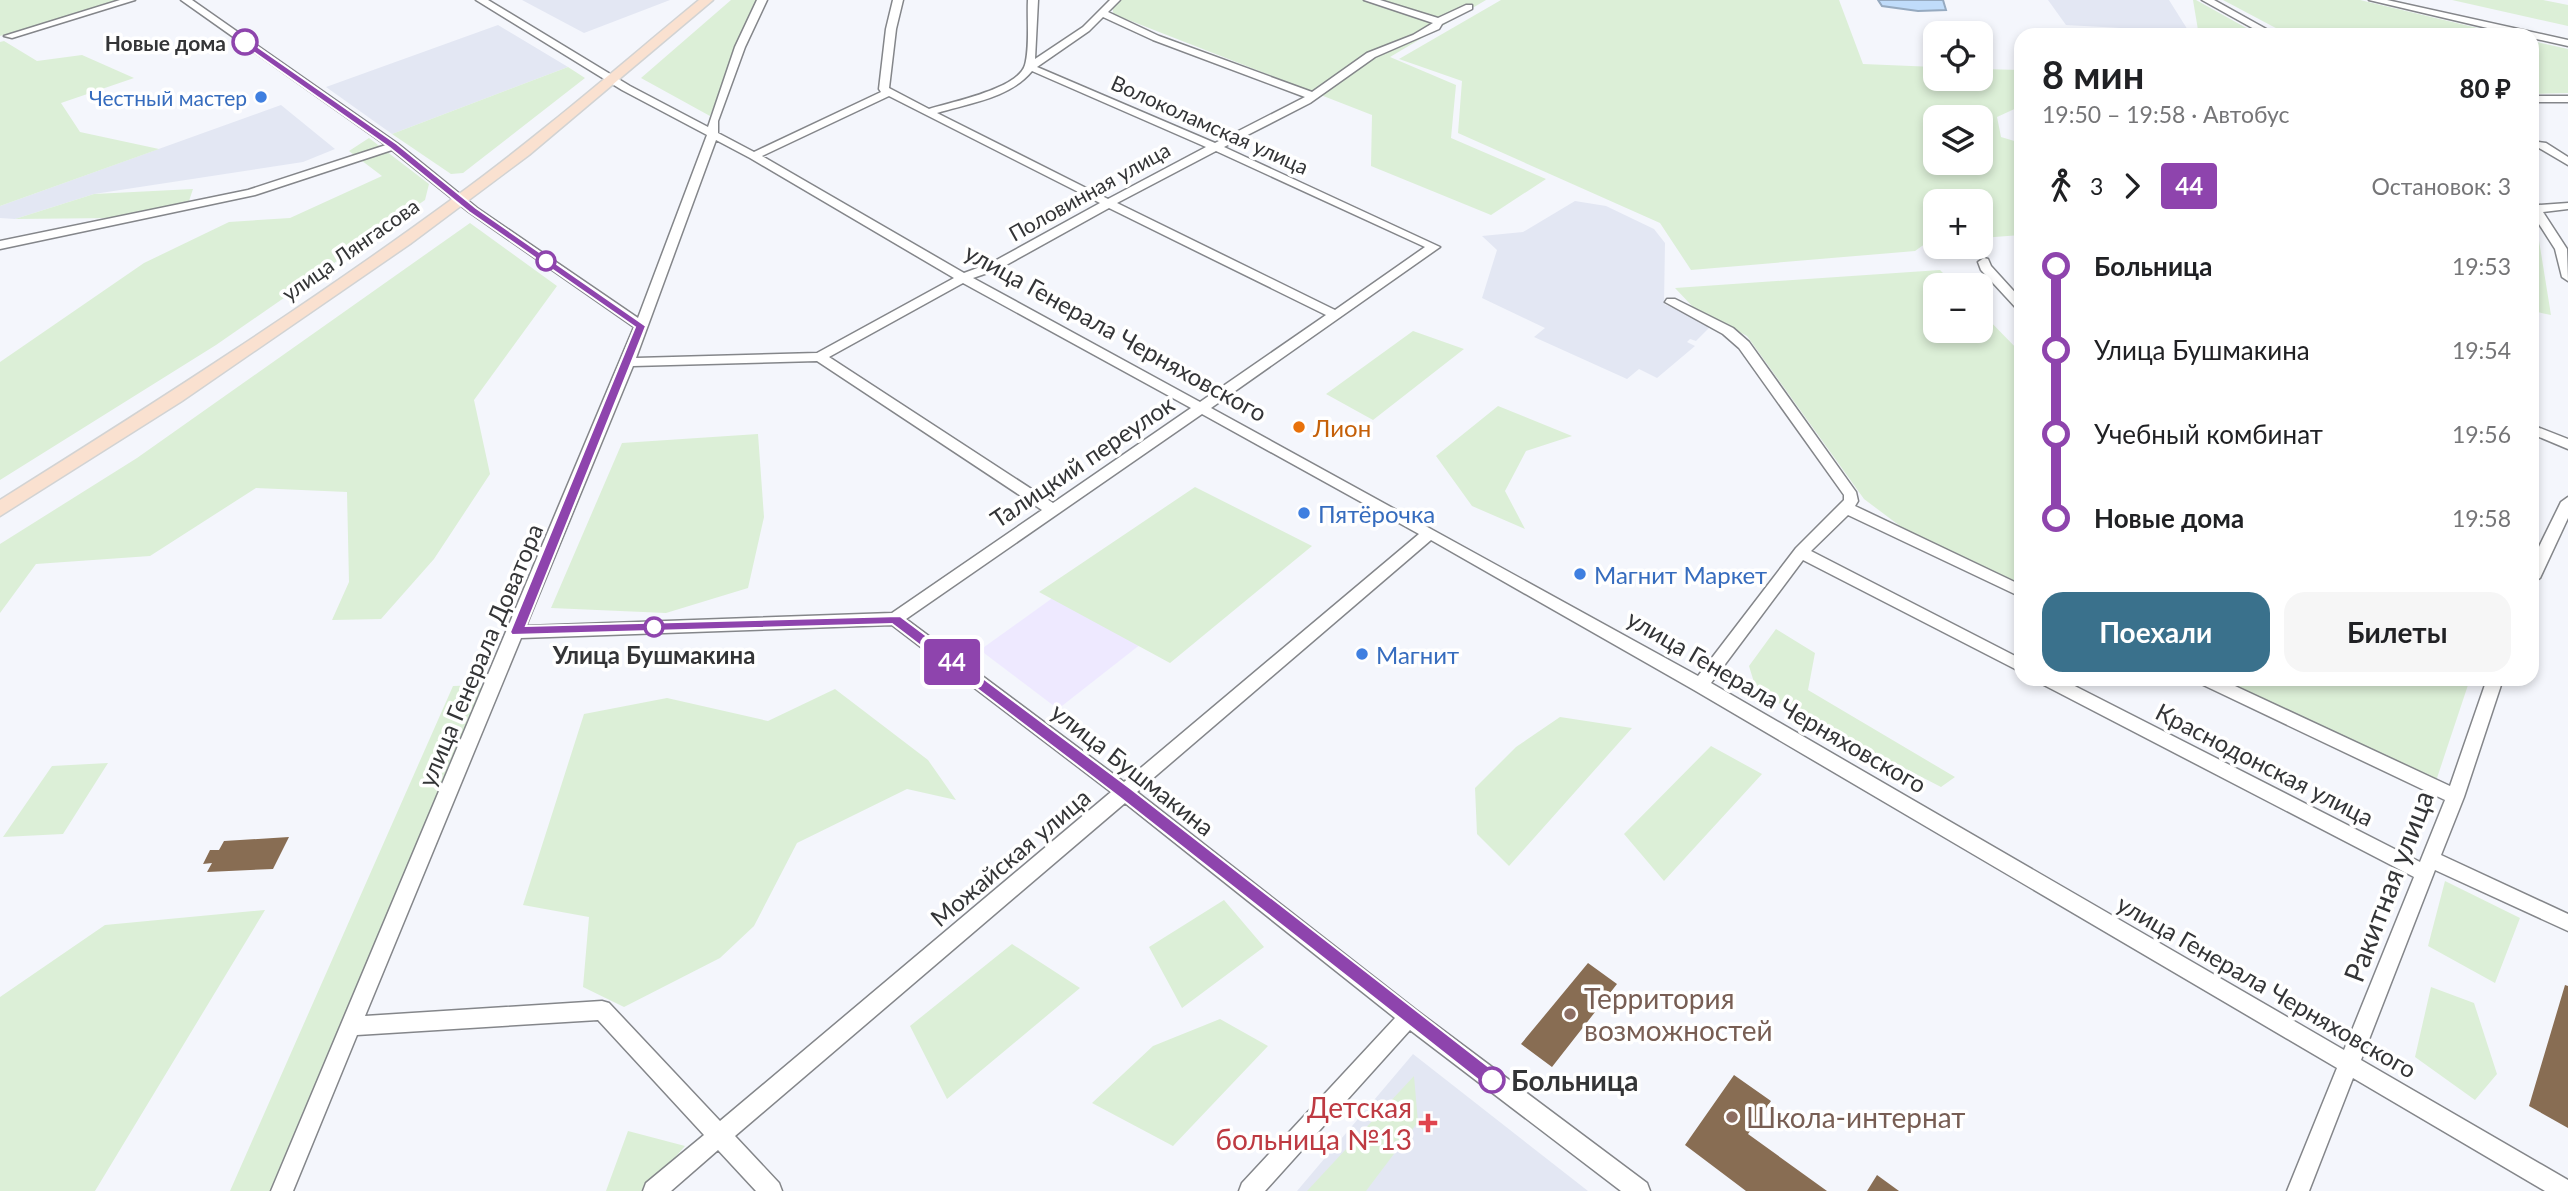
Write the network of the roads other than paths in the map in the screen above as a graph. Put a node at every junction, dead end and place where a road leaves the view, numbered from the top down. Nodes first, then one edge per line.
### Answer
1 (130, 0) edge
2 (186, 0) edge
3 (481, 0) edge
4 (707, 0) edge
5 (762, 0) edge
6 (898, 0) edge
7 (1033, 0) edge
8 (1115, 0) edge
9 (1369, 0) edge
10 (2207, 0) edge
11 (2374, 0) edge
12 (1469, 7) dead end
13 (1102, 13) junction
14 (1438, 22) junction
15 (2259, 28) edge
16 (2500, 28) edge
17 (9, 36) dead end
18 (2539, 37) edge
19 (2568, 43) edge
20 (1030, 67) junction
21 (612, 78) junction
22 (889, 92) junction
23 (1313, 96) junction
24 (2539, 99) edge
25 (2568, 99) edge
26 (929, 112) junction
27 (713, 134) junction
28 (2539, 145) edge
29 (394, 146) junction
30 (1215, 148) junction
31 (754, 156) junction
32 (2568, 162) edge
33 (461, 200) junction
34 (1109, 205) junction
35 (2568, 206) edge
36 (2539, 207) edge
37 (2539, 215) edge
38 (0, 246) edge
39 (1434, 247) joint
40 (1984, 261) dead end
41 (2567, 269) edge
42 (963, 278) junction
43 (2014, 298) edge
44 (1671, 302) dead end
45 (1334, 314) junction
46 (641, 326) junction
47 (820, 358) junction
48 (628, 362) junction
49 (1200, 409) junction
50 (2539, 432) edge
51 (2568, 444) edge
52 (2568, 502) edge
53 (1846, 508) junction
54 (0, 509) edge
55 (1051, 509) junction
56 (2563, 524) edge
57 (1430, 533) junction
58 (1801, 552) junction
59 (2539, 566) edge
60 (2014, 589) edge
61 (895, 619) junction
62 (517, 632) junction
63 (2014, 662) edge
64 (1699, 685) junction
65 (2060, 686) edge
66 (2220, 686) edge
67 (2493, 686) edge
68 (1124, 792) junction
69 (2455, 797) junction
70 (2427, 865) junction
71 (2568, 923) edge
72 (1409, 1017) junction
73 (351, 1026) junction
74 (2348, 1065) junction
75 (720, 1135) junction
76 (282, 1191) edge
77 (654, 1191) edge
78 (771, 1191) edge
79 (1250, 1191) edge
80 (1639, 1191) edge
81 (2298, 1191) edge
82 (2566, 1191) edge

1 - 17 street
2 - 29 street
3 - 21 street, улица Генерала Черняховского
4 - 21 main road, улица Лянгасова
5 - 27 street
6 - 22 street
7 - 20 street
8 - 13 street
9 - 14 street
10 - 15 street
11 - 16 street
12 - 14 street, Половинная улица
13 - 20 street
13 - 23 street
14 - 23 street, Половинная улица
18 - 19 street
20 - 26 street
20 - 30 street, Волоколамская улица
21 - 27 street, улица Генерала Черняховского
21 - 33 main road, улица Лянгасова
22 - 26 street
22 - 31 street
23 - 30 street, Половинная улица
24 - 25 street
26 - 34 street
27 - 31 street, улица Генерала Черняховского
27 - 46 street, улица Генерала Доватора
28 - 32 street
29 - 33 street
29 - 38 street
30 - 34 street, Половинная улица
30 - 39 street, Волоколамская улица
31 - 42 street, улица Генерала Черняховского
33 - 46 street
33 - 54 main road, улица Лянгасова
34 - 42 street, Половинная улица
34 - 45 street
35 - 36 street
37 - 41 street
39 - 45 street, Талицкий переулок
40 - 43 street
42 - 47 street, Половинная улица
42 - 49 street, улица Генерала Черняховского
44 - 53 street
45 - 49 street, Талицкий переулок
46 - 48 street, улица Генерала Доватора
47 - 48 street, Половинная улица
47 - 55 street
48 - 62 street, улица Генерала Доватора
49 - 55 street, Талицкий переулок
49 - 57 street, улица Генерала Черняховского
50 - 51 street
52 - 56 street
53 - 58 street
53 - 60 street
55 - 61 street, Талицкий переулок
56 - 59 street
57 - 64 street, улица Генерала Черняховского
57 - 68 street, Можайская улица
58 - 63 street
58 - 64 street
61 - 62 street
61 - 68 street, улица Бушмакина
62 - 73 street, улица Генерала Доватора
64 - 74 street, улица Генерала Черняховского
65 - 70 street, Краснодонская улица
66 - 69 street
67 - 69 street, Ракитная улица
68 - 72 street, улица Бушмакина
68 - 75 street, Можайская улица
69 - 70 street, Ракитная улица
70 - 71 street, Краснодонская улица
70 - 74 street, Ракитная улица
72 - 79 street
72 - 80 street, улица Бушмакина
73 - 75 street
73 - 76 street, улица Генерала Доватора
74 - 81 street, Ракитная улица
74 - 82 street, улица Генерала Черняховского
75 - 77 street, Можайская улица
75 - 78 street

